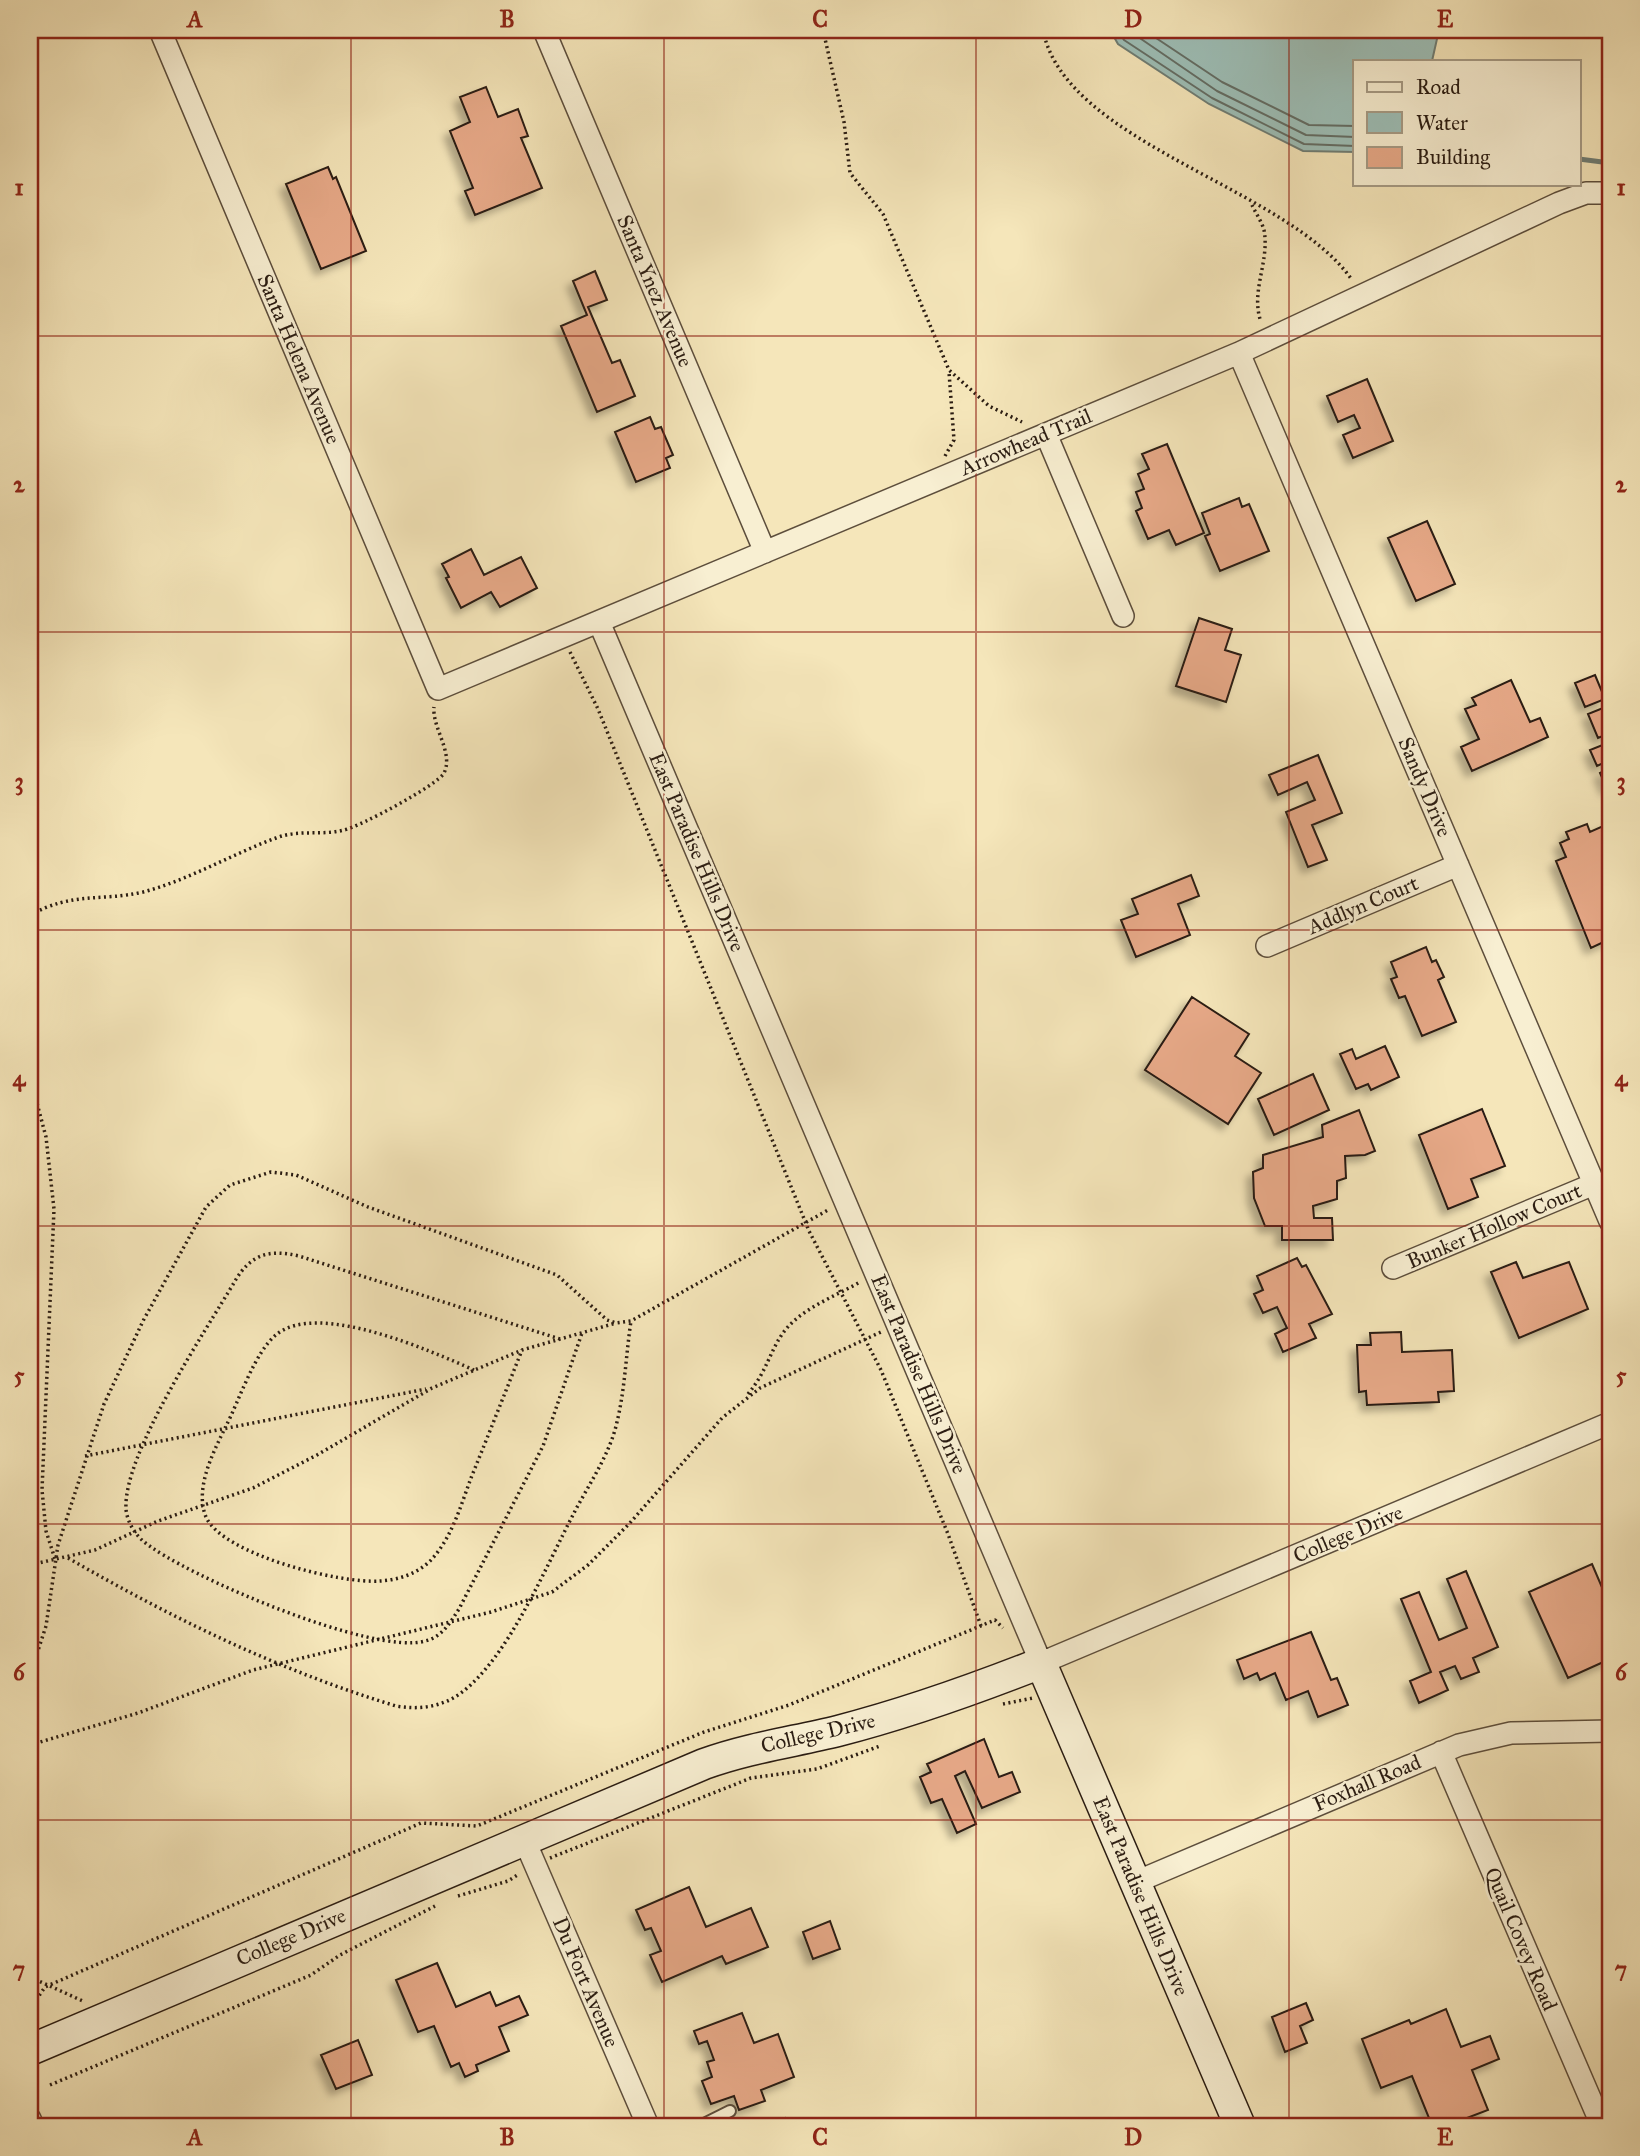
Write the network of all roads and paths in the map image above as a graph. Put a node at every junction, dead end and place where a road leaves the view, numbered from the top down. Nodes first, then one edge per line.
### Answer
1 (160, 30) edge
2 (544, 30) edge
3 (822, 30) edge
4 (1043, 30) edge
5 (1610, 193) edge
6 (1251, 203) junction
7 (1363, 296) junction
8 (1267, 340) junction
9 (1238, 353) junction
10 (949, 370) junction
11 (1046, 433) junction
12 (930, 482) junction
13 (765, 552) junction
14 (1123, 615) dead end
15 (599, 622) junction
16 (566, 644) dead end
17 (438, 689) junction
18 (1458, 865) junction
19 (30, 915) edge
20 (1267, 946) dead end
21 (30, 1077) edge
22 (1594, 1184) junction
23 (845, 1200) junction
24 (806, 1222) junction
25 (1610, 1222) edge
26 (1393, 1268) dead end
27 (876, 1273) junction
28 (841, 1293) junction
29 (631, 1321) junction
30 (616, 1323) junction
31 (898, 1324) junction
32 (582, 1333) junction
33 (560, 1339) junction
34 (864, 1339) junction
35 (522, 1350) junction
36 (474, 1370) junction
37 (432, 1388) junction
38 (744, 1398) junction
39 (1610, 1423) edge
40 (225, 1429) junction
41 (142, 1445) junction
42 (85, 1456) junction
43 (203, 1505) junction
44 (135, 1532) junction
45 (68, 1558) junction
46 (56, 1561) junction
47 (30, 1565) edge
48 (527, 1602) junction
49 (450, 1622) junction
50 (981, 1626) junction
51 (1007, 1630) dead end
52 (382, 1639) junction
53 (1041, 1663) junction
54 (276, 1664) junction
55 (30, 1675) edge
56 (1610, 1731) edge
57 (30, 1745) edge
58 (1441, 1752) junction
59 (524, 1839) junction
60 (1136, 1882) junction
61 (30, 1977) edge
62 (49, 1986) junction
63 (30, 2009) edge
64 (111, 2015) junction
65 (30, 2050) edge
66 (730, 2111) dead end
67 (30, 2119) edge
68 (33, 2126) edge
69 (648, 2126) edge
70 (700, 2126) edge
71 (1240, 2126) edge
72 (1601, 2126) edge

1 - 17 street, Santa Helena Avenue
2 - 13 street, Santa Ynez Avenue
3 - 10 path
4 - 6 path
5 - 7 street, Arrowhead Trail
6 - 7 path
6 - 8 path
7 - 8 street, Arrowhead Trail
8 - 9 street, Arrowhead Trail
9 - 11 street, Arrowhead Trail
9 - 18 street, Sandy Drive
10 - 11 path
10 - 12 path
11 - 12 street, Arrowhead Trail
11 - 14 street
12 - 13 street, Arrowhead Trail
13 - 15 street, Arrowhead Trail
15 - 17 street, Arrowhead Trail
15 - 23 street, East Paradise Hills Drive
16 - 24 path
17 - 19 path
18 - 20 street, Addlyn Court
18 - 22 street, Sandy Drive
21 - 46 path
22 - 25 street, Sandy Drive
22 - 26 street, Bunker Hollow Court
23 - 24 path
23 - 27 street, East Paradise Hills Drive
24 - 28 path
24 - 29 path
27 - 28 path
27 - 31 street, East Paradise Hills Drive
28 - 34 path
28 - 38 path
29 - 30 path
29 - 48 path
30 - 32 path
30 - 42 path
31 - 34 path
31 - 53 street, East Paradise Hills Drive
32 - 33 path
32 - 49 path
33 - 35 path
33 - 41 path
34 - 38 path
34 - 50 path
35 - 36 path
35 - 43 path
36 - 37 path
36 - 40 path
37 - 40 path
37 - 43 path
38 - 48 path
39 - 53 street, College Drive
40 - 41 path
40 - 43 path
41 - 42 path
41 - 44 path
42 - 46 path
43 - 44 path
44 - 45 path
44 - 52 path
45 - 46 path
45 - 54 path
46 - 47 path
46 - 55 path
48 - 49 path
48 - 54 path
49 - 52 path
49 - 52 path
50 - 51 path
50 - 62 path
52 - 54 path
53 - 59 main road, College Drive
53 - 60 main road, East Paradise Hills Drive
54 - 57 path
56 - 58 street, Foxhall Road
58 - 60 street, Foxhall Road
58 - 72 street, Quail Covey Road
59 - 64 main road, College Drive
59 - 69 street, Du Fort Avenue
60 - 71 main road, East Paradise Hills Drive
61 - 62 path
62 - 63 path
62 - 64 path
64 - 65 main road, College Drive
66 - 70 lane
67 - 68 street

